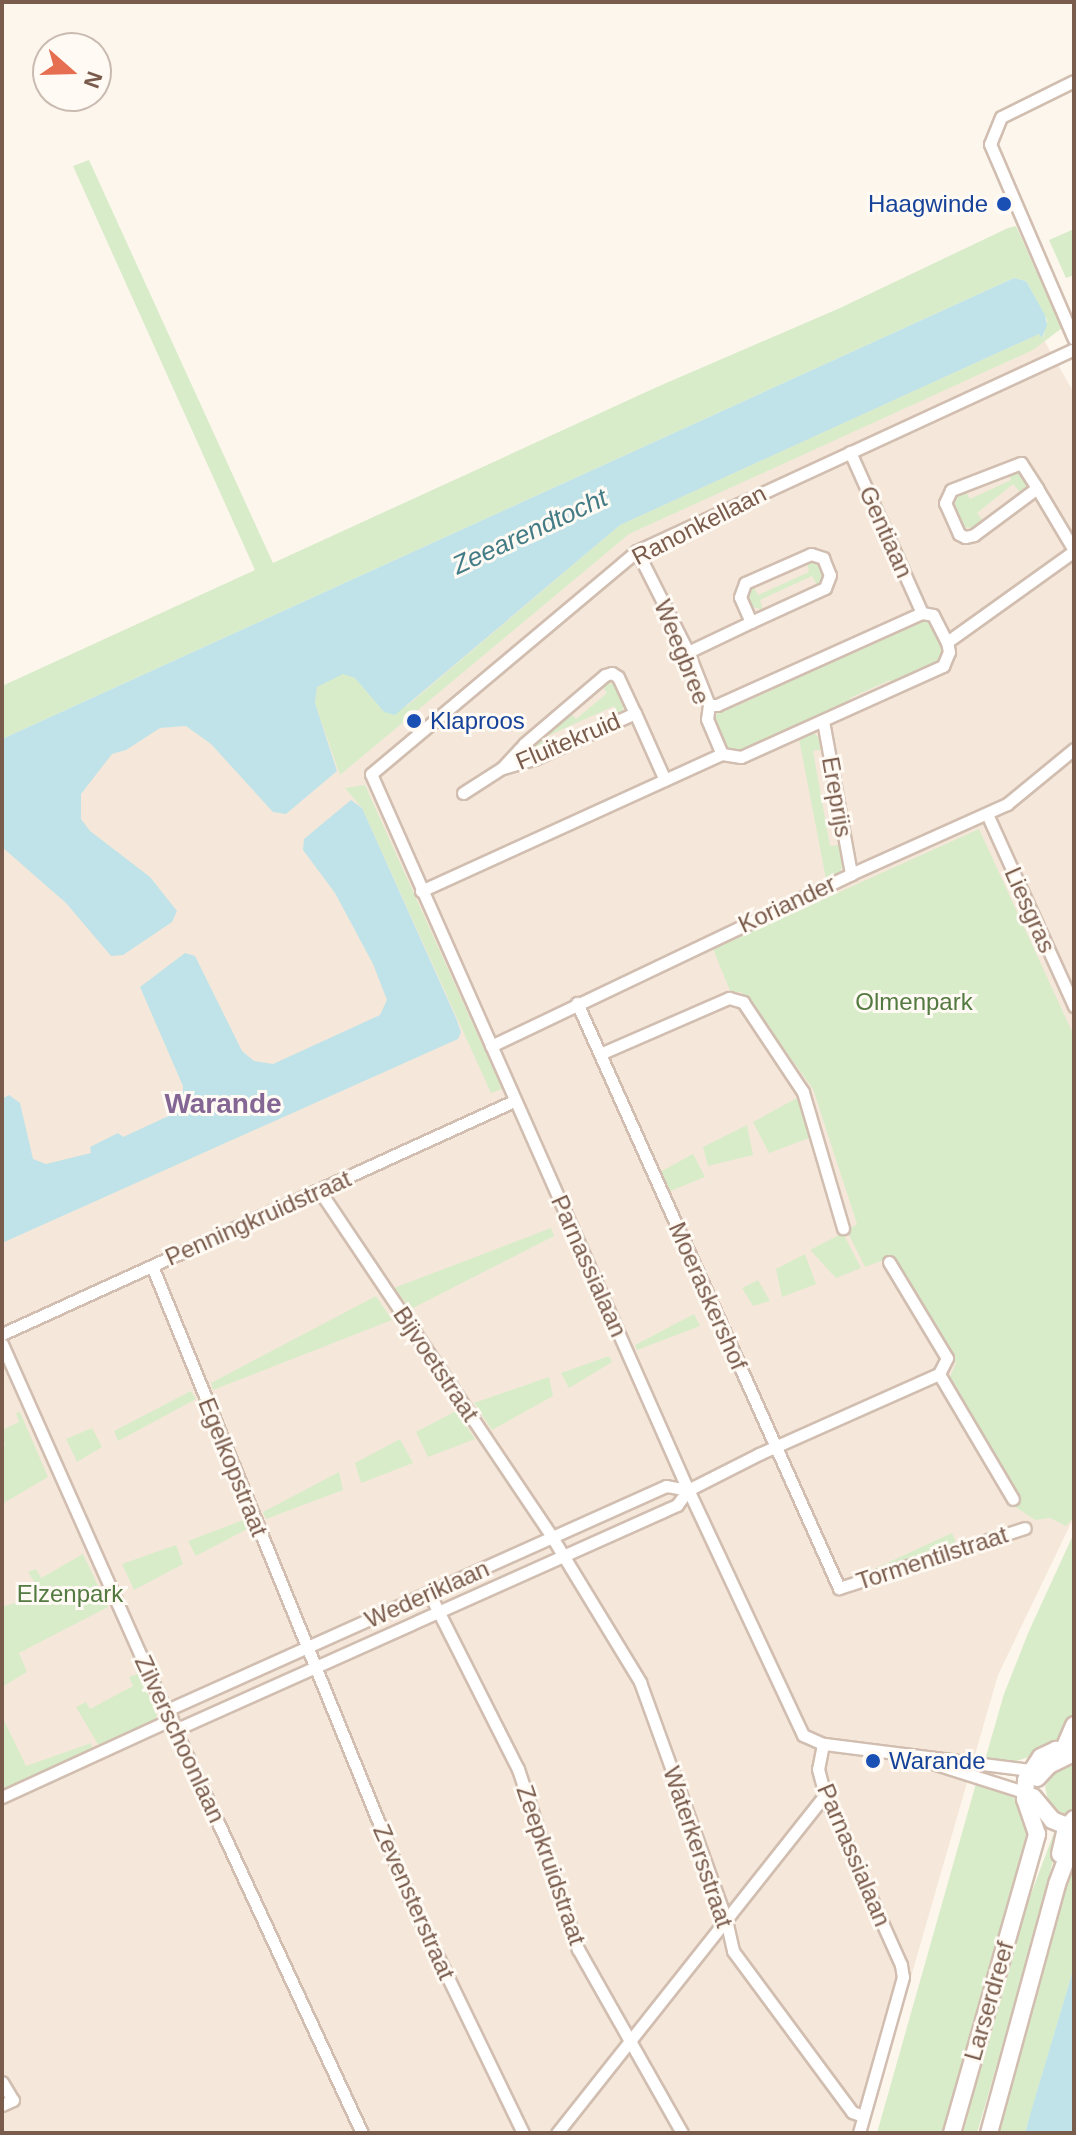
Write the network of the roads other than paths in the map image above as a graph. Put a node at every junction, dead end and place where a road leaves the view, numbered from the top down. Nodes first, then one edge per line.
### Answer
1 (1074, 81) edge
2 (1074, 339) edge
3 (1074, 349) edge
4 (850, 452) junction
5 (1037, 488) junction
6 (637, 551) junction
7 (1074, 551) edge
8 (922, 613) junction
9 (751, 622) junction
10 (947, 642) junction
11 (688, 652) junction
12 (709, 705) junction
13 (635, 713) junction
14 (823, 721) junction
15 (1074, 749) edge
16 (722, 754) junction
17 (502, 768) junction
18 (371, 774) joint
19 (665, 780) junction
20 (463, 793) dead end
21 (987, 814) junction
22 (851, 874) junction
23 (421, 891) junction
24 (577, 1003) junction
25 (1074, 1006) edge
26 (491, 1046) junction
27 (600, 1054) junction
28 (514, 1101) junction
29 (319, 1190) junction
30 (843, 1228) dead end
31 (889, 1262) dead end
32 (152, 1266) junction
33 (2, 1334) edge
34 (2, 1344) edge
35 (939, 1374) junction
36 (775, 1447) junction
37 (688, 1490) junction
38 (1013, 1499) dead end
39 (1025, 1528) dead end
40 (552, 1537) junction
41 (563, 1557) junction
42 (839, 1588) joint
43 (429, 1593) junction
44 (437, 1612) junction
45 (307, 1647) junction
46 (313, 1667) junction
47 (172, 1719) junction
48 (1074, 1725) edge
49 (823, 1744) junction
50 (1071, 1750) edge
51 (916, 1757) junction
52 (1030, 1770) junction
53 (825, 1795) junction
54 (1030, 1795) junction
55 (2, 1797) edge
56 (1040, 1817) junction
57 (1072, 1829) edge
58 (726, 1920) junction
59 (630, 2042) junction
60 (2, 2082) edge
61 (7, 2103) edge
62 (863, 2116) junction
63 (362, 2133) edge
64 (523, 2133) edge
65 (557, 2133) edge
66 (682, 2133) edge
67 (859, 2133) edge
68 (952, 2133) edge
69 (989, 2133) edge

1 - 2 street
3 - 4 street, Ranonkellaan
4 - 6 street, Ranonkellaan
4 - 8 street, Gentiaan
5 - 5 street
5 - 7 street
6 - 11 street, Weegbree
6 - 18 street, Ranonkellaan
7 - 10 street
8 - 10 street
8 - 12 street
9 - 9 street
9 - 11 street
10 - 14 street
11 - 12 street, Weegbree
12 - 16 street, Weegbree
13 - 17 street, Fluitekruid
13 - 17 street, Fluitekruid
13 - 19 street, Fluitekruid
14 - 16 street
14 - 22 street, Ereprijs
15 - 21 street, Koriander
16 - 19 street
17 - 20 street, Fluitekruid
18 - 23 street, Parnassialaan
19 - 23 street
21 - 22 street, Koriander
21 - 25 street, Liesgras
22 - 24 street, Koriander
23 - 26 street, Parnassialaan
24 - 26 street, Koriander
24 - 27 street, Moeraskershof
26 - 28 street, Parnassialaan
27 - 30 street
27 - 36 street, Moeraskershof
28 - 29 street, Penningkruidstraat
28 - 37 street, Parnassialaan
29 - 32 street, Penningkruidstraat
29 - 40 street, Bijvoetstraat
31 - 35 street
32 - 33 street, Penningkruidstraat
32 - 45 street, Egelkopstraat
34 - 47 street, Zilverschoonlaan
35 - 36 street, Wederiklaan
35 - 38 street
36 - 37 street, Wederiklaan
36 - 42 street, Moeraskershof
37 - 40 street, Wederiklaan
37 - 41 street, Wederiklaan
37 - 49 street, Parnassialaan
39 - 42 street, Tormentilstraat
40 - 41 street, Bijvoetstraat
40 - 43 street, Wederiklaan
41 - 44 street, Wederiklaan
41 - 58 street, Waterkersstraat
43 - 44 street, Zeepkruidstraat
43 - 45 street, Wederiklaan
44 - 46 street, Wederiklaan
44 - 59 street, Zeepkruidstraat
45 - 46 street, Egelkopstraat
45 - 47 street, Wederiklaan
46 - 47 street, Wederiklaan
46 - 64 street, Zevensterstraat
47 - 55 street, Wederiklaan
47 - 63 street, Zilverschoonlaan
48 - 50 main road
49 - 51 street, Parnassialaan
49 - 53 street, Parnassialaan
50 - 52 main road
50 - 54 main road
51 - 52 street, Parnassialaan
51 - 54 street, Parnassialaan
52 - 54 main road
53 - 58 street
53 - 62 street, Parnassialaan
54 - 56 main road
56 - 57 main road
56 - 68 main road, Larserdreef
57 - 69 main road, Larserdreef
58 - 59 street
58 - 62 street, Waterkersstraat
59 - 65 street
59 - 66 street, Zeepkruidstraat
60 - 61 street
62 - 67 street

